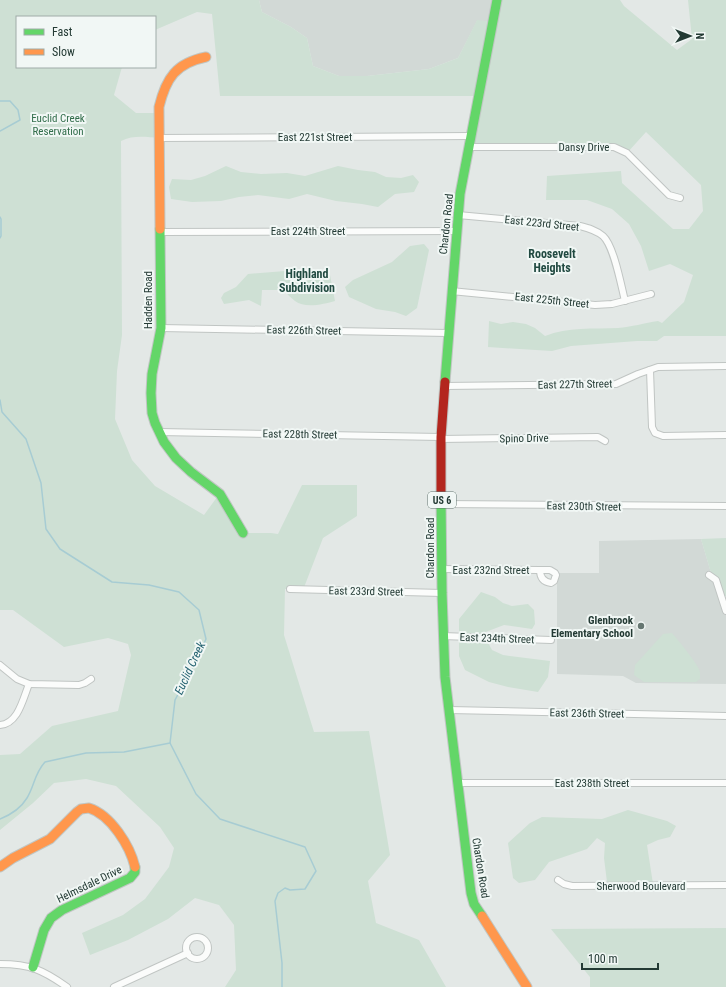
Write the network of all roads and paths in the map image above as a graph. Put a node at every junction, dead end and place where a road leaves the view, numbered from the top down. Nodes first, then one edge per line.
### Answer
1 (497, 0) edge
2 (206, 57) dead end
3 (471, 136) junction
4 (159, 138) junction
5 (468, 147) junction
6 (680, 198) dead end
7 (458, 215) junction
8 (457, 231) junction
9 (160, 232) junction
10 (451, 291) junction
11 (651, 294) dead end
12 (625, 301) junction
13 (161, 328) junction
14 (448, 333) junction
15 (726, 366) edge
16 (650, 370) junction
17 (444, 386) junction
18 (159, 432) junction
19 (726, 435) edge
20 (441, 438) junction
21 (605, 441) dead end
22 (442, 504) junction
23 (726, 506) edge
24 (243, 533) dead end
25 (442, 569) junction
26 (540, 570) dead end
27 (709, 575) dead end
28 (290, 589) dead end
29 (442, 593) junction
30 (726, 611) edge
31 (443, 636) junction
32 (550, 640) dead end
33 (0, 665) edge
34 (91, 679) dead end
35 (29, 684) junction
36 (449, 710) junction
37 (726, 716) edge
38 (0, 725) edge
39 (457, 783) junction
40 (726, 783) edge
41 (0, 867) edge
42 (558, 880) dead end
43 (726, 885) edge
44 (188, 953) dead end
45 (0, 964) edge
46 (33, 967) junction
47 (67, 987) edge
48 (114, 987) edge
49 (527, 987) edge

1 - 3 main road, Chardon Road / US 6
2 - 4 main road, Hadden Road
3 - 4 street, East 221st Street
3 - 5 main road, Chardon Road / US 6
4 - 9 main road, Hadden Road
5 - 6 street, Dansy Drive
5 - 7 main road, Chardon Road / US 6
7 - 8 main road, Chardon Road / US 6
7 - 12 street, East 223rd Street
8 - 9 street, East 224th Street
8 - 10 main road, Chardon Road / US 6
9 - 13 main road, Hadden Road
10 - 12 street, East 225th Street
10 - 14 main road, Chardon Road / US 6
11 - 12 street, East 225th Street
13 - 14 street, East 226th Street
13 - 18 main road, Hadden Road
14 - 17 main road, Chardon Road / US 6
15 - 16 street, East 227th Street
16 - 17 street, East 227th Street
16 - 19 street
17 - 20 main road, Chardon Road / US 6
18 - 20 street, East 228th Street
18 - 24 main road, Hadden Road
20 - 21 street, Spino Drive
20 - 22 main road, Chardon Road / US 6
22 - 23 street, East 230th Street
22 - 25 main road, Chardon Road / US 6
25 - 26 street, East 232nd Street
25 - 29 main road, Chardon Road / US 6
27 - 30 street
28 - 29 street, East 233rd Street
29 - 31 main road, Chardon Road / US 6
31 - 32 street, East 234th Street
31 - 36 main road, Chardon Road / US 6
33 - 35 street
34 - 35 street
35 - 38 street
36 - 37 street, East 236th Street
36 - 39 main road, Chardon Road / US 6
39 - 40 street, East 238th Street
39 - 49 main road, Chardon Road / US 6
41 - 46 main road, Helmsdale Drive
42 - 43 street, Sherwood Boulevard
44 - 48 street
45 - 46 street
46 - 47 street

